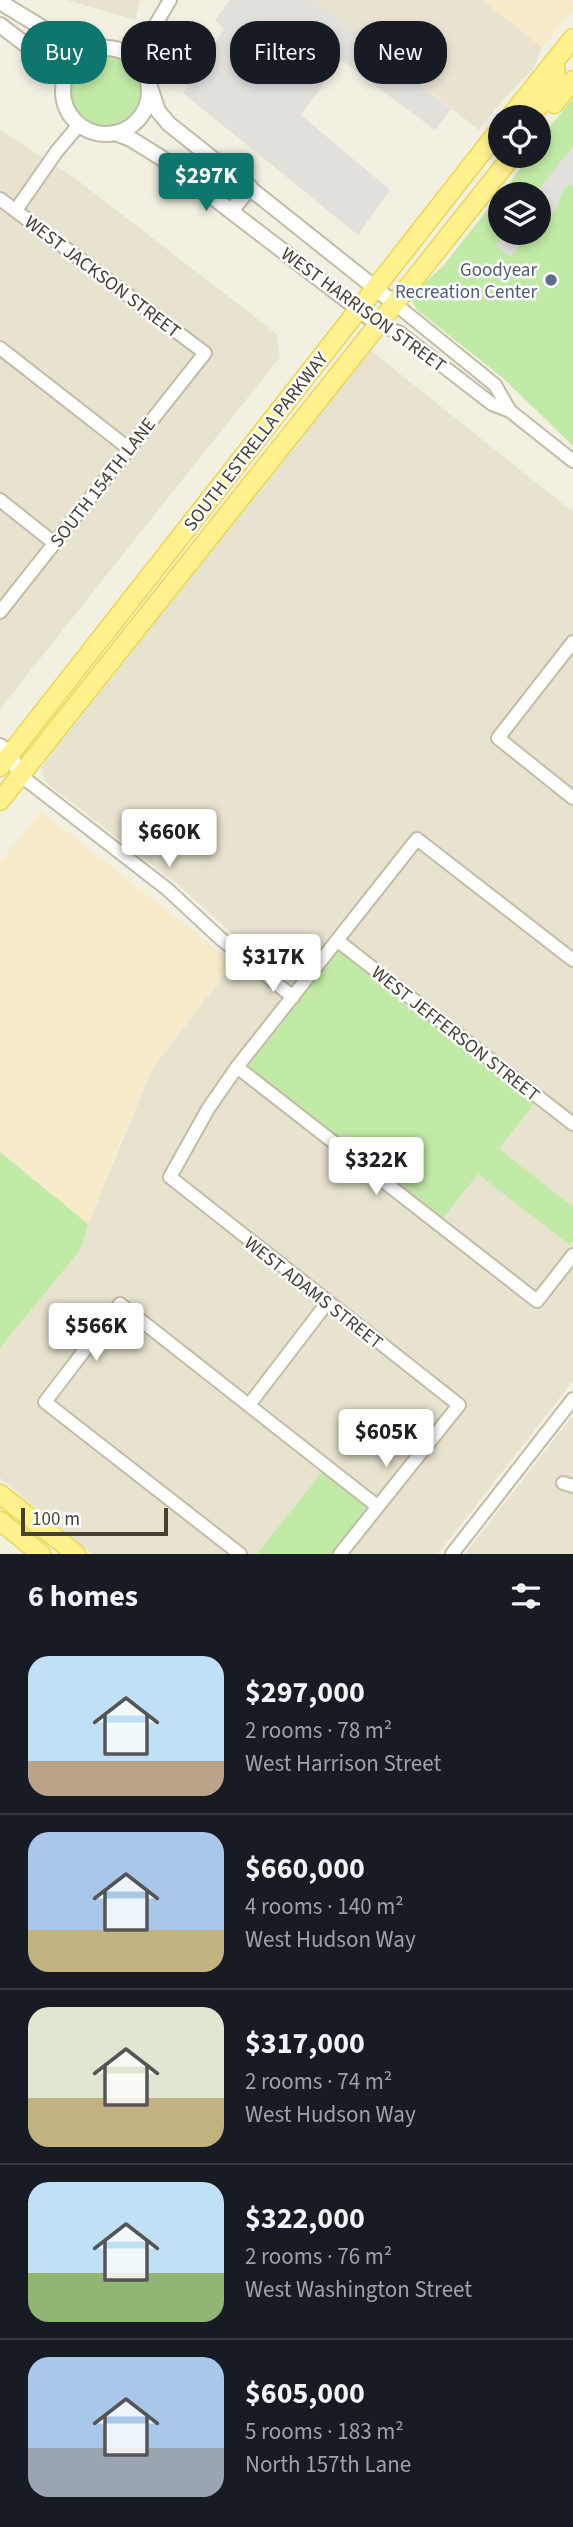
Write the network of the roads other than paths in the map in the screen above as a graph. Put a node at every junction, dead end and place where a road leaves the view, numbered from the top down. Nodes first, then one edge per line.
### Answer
1 (170, 0) edge
2 (0, 2) edge
3 (31, 21) edge
4 (158, 21) edge
5 (0, 25) edge
6 (573, 38) edge
7 (21, 41) edge
8 (554, 62) junction
9 (573, 80) edge
10 (63, 84) edge
11 (149, 84) joint
12 (520, 105) edge
13 (540, 105) edge
14 (551, 108) edge
15 (79, 125) junction
16 (115, 133) junction
17 (488, 144) edge
18 (502, 168) edge
19 (250, 187) junction
20 (0, 199) edge
21 (16, 210) junction
22 (232, 210) junction
23 (375, 288) junction
24 (394, 303) junction
25 (358, 310) junction
26 (378, 324) junction
27 (0, 348) edge
28 (205, 353) joint
29 (510, 411) junction
30 (128, 448) junction
31 (573, 461) edge
32 (0, 500) edge
33 (54, 543) junction
34 (0, 612) edge
35 (573, 642) edge
36 (3, 759) edge
37 (20, 775) junction
38 (573, 798) edge
39 (0, 801) edge
40 (338, 941) junction
41 (573, 960) edge
42 (293, 997) junction
43 (237, 1067) junction
44 (573, 1124) edge
45 (573, 1255) edge
46 (327, 1303) junction
47 (573, 1399) edge
48 (249, 1405) junction
49 (0, 1494) edge
50 (377, 1506) junction
51 (0, 1521) edge
52 (41, 1554) edge
53 (76, 1554) edge
54 (240, 1554) edge
55 (340, 1554) edge
56 (452, 1554) edge

1 - 4 street
2 - 3 street
5 - 7 street
6 - 8 main road
8 - 12 main road
8 - 13 main road
9 - 14 main road
10 - 15 street
11 - 16 street
11 - 19 street, WEST HARRISON STREET
15 - 16 street
15 - 21 street
16 - 22 street, WEST HARRISON STREET
17 - 23 main road, SOUTH ESTRELLA PARKWAY
18 - 24 main road, SOUTH ESTRELLA PARKWAY
19 - 22 street
19 - 23 street, WEST HARRISON STREET
20 - 21 street, WEST JACKSON STREET
21 - 28 street, WEST JACKSON STREET
22 - 25 street, WEST HARRISON STREET
23 - 24 street, WEST HARRISON STREET
23 - 25 main road, SOUTH ESTRELLA PARKWAY
24 - 26 main road, SOUTH ESTRELLA PARKWAY
24 - 29 street, WEST HARRISON STREET
25 - 26 street, WEST HARRISON STREET
25 - 36 main road, SOUTH ESTRELLA PARKWAY
26 - 29 street, WEST HARRISON STREET
26 - 37 main road, SOUTH ESTRELLA PARKWAY
27 - 30 street
28 - 30 street, SOUTH 154TH LANE
29 - 31 street, WEST HARRISON STREET
30 - 33 street, SOUTH 154TH LANE
32 - 33 street
33 - 34 street, SOUTH 154TH LANE
35 - 38 street
36 - 37 street
37 - 39 main road, SOUTH ESTRELLA PARKWAY
37 - 42 street
40 - 41 street
40 - 42 street
40 - 44 street, WEST JEFFERSON STREET
42 - 43 street
43 - 45 street
43 - 46 street, WEST ADAMS STREET
46 - 48 street
46 - 50 street, WEST ADAMS STREET
47 - 56 street
48 - 50 street
48 - 54 street
49 - 53 main road
50 - 55 street
51 - 52 main road

